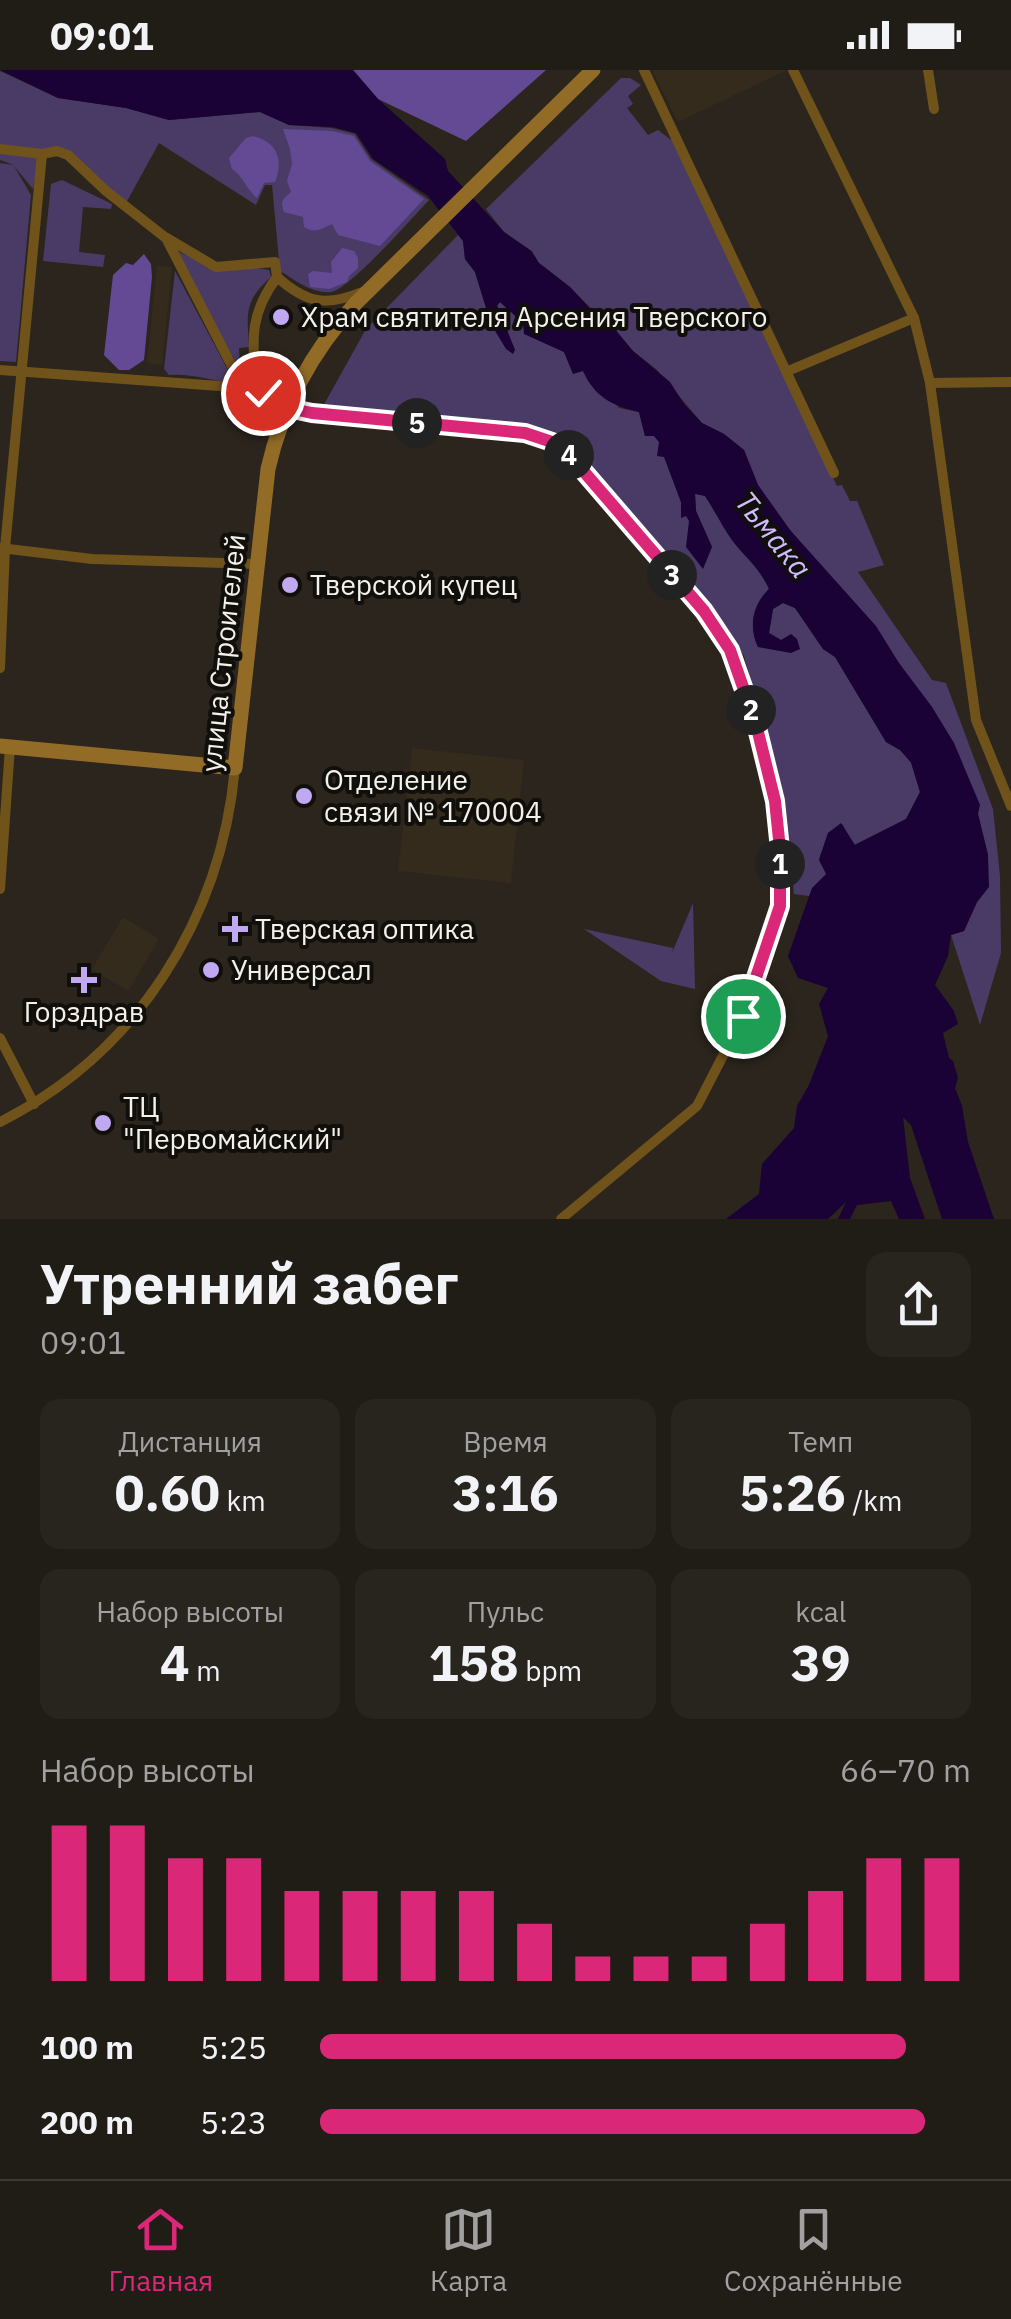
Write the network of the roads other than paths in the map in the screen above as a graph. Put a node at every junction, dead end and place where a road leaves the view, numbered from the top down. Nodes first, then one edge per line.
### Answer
1 (593, 70) edge
2 (644, 70) edge
3 (793, 70) edge
4 (928, 70) edge
5 (934, 108) dead end
6 (0, 149) edge
7 (42, 154) junction
8 (166, 238) junction
9 (277, 277) junction
10 (369, 289) junction
11 (914, 318) junction
12 (0, 370) edge
13 (788, 371) junction
14 (21, 372) junction
15 (1011, 382) edge
16 (930, 383) junction
17 (233, 387) junction
18 (257, 390) junction
19 (288, 408) junction
20 (834, 474) dead end
21 (2, 548) edge
22 (258, 564) junction
23 (0, 668) edge
24 (5, 747) edge
25 (235, 768) junction
26 (1011, 806) edge
27 (0, 889) edge
28 (0, 1038) edge
29 (34, 1104) junction
30 (0, 1122) edge
31 (561, 1219) edge

1 - 10 main road, улица Строителей
2 - 13 street
3 - 11 street
4 - 5 street
6 - 7 street
7 - 8 street
7 - 14 street
8 - 9 street
8 - 17 street
9 - 10 street
9 - 18 street
10 - 19 main road, улица Строителей
11 - 13 street
11 - 16 street
12 - 14 street
13 - 20 street
14 - 17 street
14 - 21 street
15 - 16 street
16 - 26 street
17 - 18 street
18 - 19 street
19 - 22 main road, улица Строителей
19 - 31 street
21 - 22 street
21 - 23 street
22 - 25 main road, улица Строителей
24 - 25 main road
24 - 27 street
25 - 29 street, улица Строителей
28 - 29 street
29 - 30 street, улица Строителей

